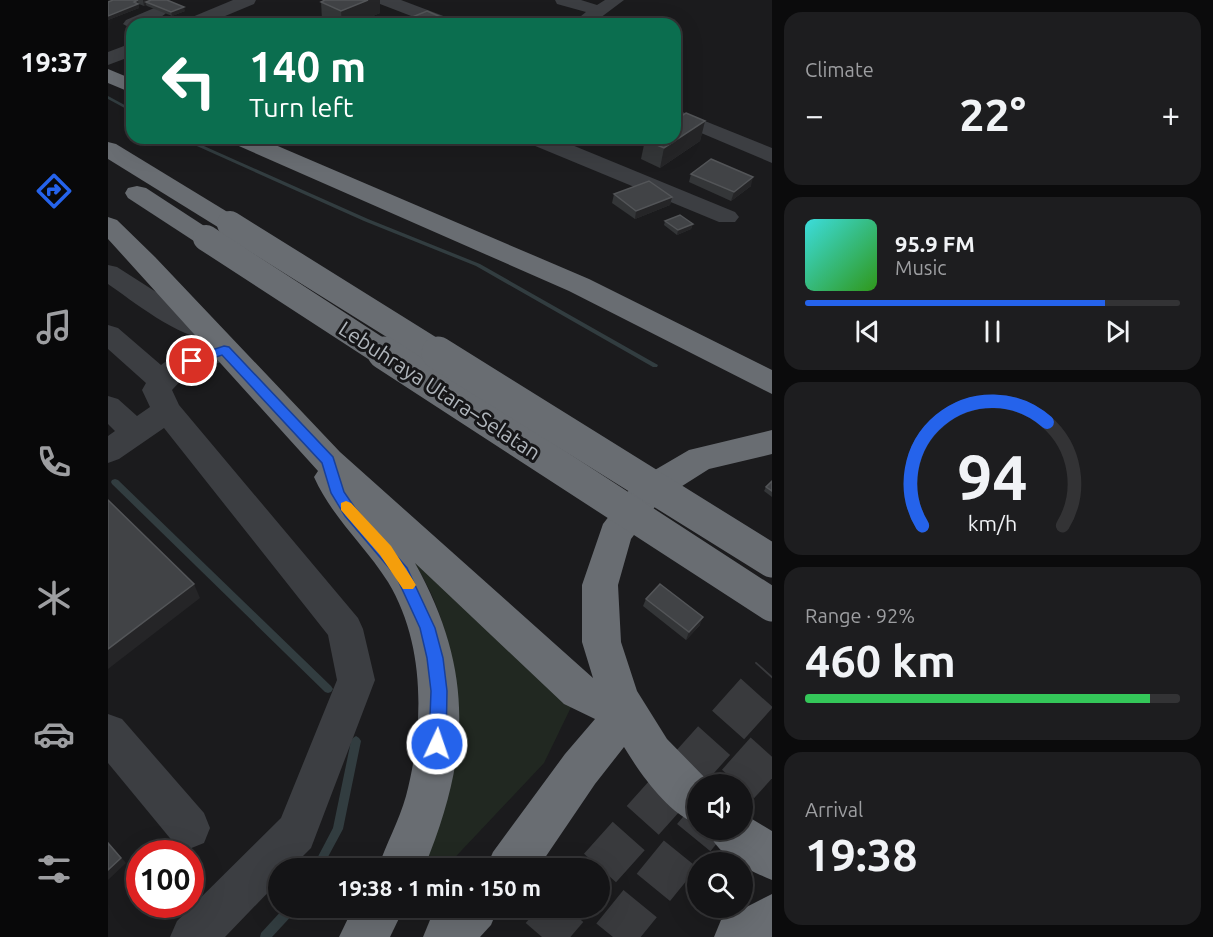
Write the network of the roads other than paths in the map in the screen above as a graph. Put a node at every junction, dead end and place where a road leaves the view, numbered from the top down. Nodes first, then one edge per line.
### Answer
1 (248, 0) edge
2 (563, 0) edge
3 (616, 0) edge
4 (391, 1) edge
5 (170, 6) edge
6 (600, 10) junction
7 (145, 18) edge
8 (205, 18) edge
9 (433, 18) edge
10 (589, 18) edge
11 (126, 52) edge
12 (108, 59) edge
13 (108, 75) edge
14 (126, 84) edge
15 (681, 118) edge
16 (254, 144) edge
17 (548, 144) edge
18 (578, 144) edge
19 (108, 149) edge
20 (565, 152) junction
21 (772, 156) edge
22 (108, 174) edge
23 (727, 217) dead end
24 (108, 225) edge
25 (218, 231) junction
26 (108, 273) edge
27 (108, 334) edge
28 (217, 341) junction
29 (726, 357) junction
30 (772, 372) edge
31 (772, 383) edge
32 (108, 407) edge
33 (154, 408) junction
34 (772, 442) edge
35 (108, 451) edge
36 (328, 461) junction
37 (772, 561) edge
38 (772, 605) edge
39 (625, 709) junction
40 (108, 733) edge
41 (687, 792) edge
42 (189, 828) dead end
43 (746, 840) edge
44 (772, 857) edge
45 (406, 858) edge
46 (517, 858) edge
47 (374, 918) edge
48 (465, 918) edge
49 (772, 918) edge
50 (193, 937) edge
51 (363, 937) edge
52 (447, 937) edge
53 (738, 937) edge

1 - 8 street
2 - 6 street
3 - 6 street
4 - 9 street
5 - 7 street
6 - 10 street
11 - 12 street
13 - 14 highway
15 - 21 street
16 - 29 highway
17 - 20 street
18 - 20 street
19 - 25 highway, Lebuhraya Utara–Selatan
20 - 23 street
22 - 25 highway, Lebuhraya Utara–Selatan
24 - 28 highway
25 - 37 highway, Lebuhraya Utara–Selatan, bridge
25 - 38 highway, Lebuhraya Utara–Selatan, bridge
26 - 28 street
27 - 33 street
28 - 33 street
28 - 36 highway
29 - 30 highway
29 - 31 highway
32 - 33 street
33 - 35 street
33 - 50 street
34 - 39 highway
36 - 39 highway
36 - 45 highway
39 - 41 highway
39 - 46 highway
40 - 42 street
43 - 44 highway
47 - 51 highway
48 - 52 highway
49 - 53 highway

